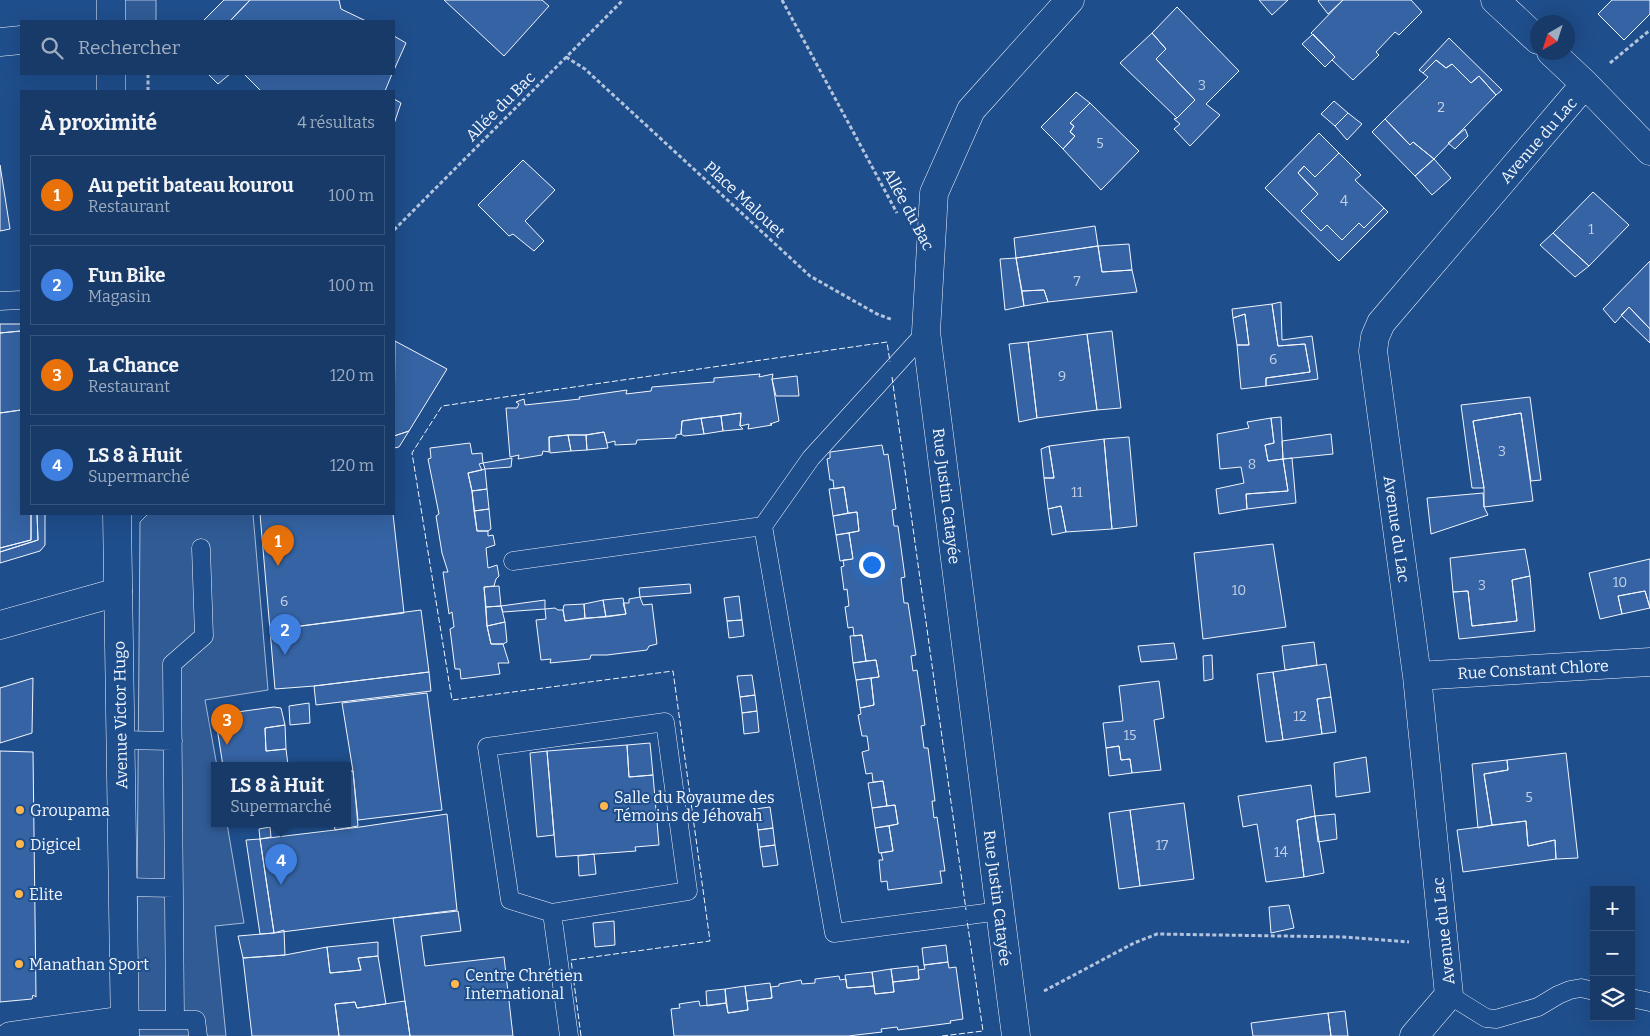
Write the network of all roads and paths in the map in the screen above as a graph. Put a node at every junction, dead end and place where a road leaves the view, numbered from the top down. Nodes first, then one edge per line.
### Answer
1 (111, 0) edge
2 (624, 0) edge
3 (782, 0) edge
4 (1070, 0) edge
5 (1494, 0) edge
6 (111, 20) edge
7 (1650, 30) edge
8 (1530, 33) edge
9 (20, 40) edge
10 (0, 42) edge
11 (566, 57) junction
12 (1560, 60) edge
13 (111, 75) edge
14 (148, 75) edge
15 (1585, 84) junction
16 (111, 90) edge
17 (148, 90) edge
18 (1650, 151) edge
19 (901, 219) dead end
20 (395, 229) edge
21 (20, 300) edge
22 (0, 302) edge
23 (926, 332) junction
24 (117, 515) edge
25 (764, 526) junction
26 (201, 548) dead end
27 (513, 561) dead end
28 (118, 592) junction
29 (0, 625) edge
30 (1650, 662) edge
31 (1417, 676) junction
32 (120, 740) junction
33 (173, 740) junction
34 (123, 887) junction
35 (174, 888) junction
36 (1000, 911) junction
37 (552, 913) junction
38 (1444, 945) junction
39 (1590, 990) edge
40 (1010, 995) junction
41 (1449, 995) junction
42 (1635, 999) edge
43 (1650, 1002) edge
44 (175, 1020) junction
45 (125, 1028) edge
46 (10, 1036) edge
47 (198, 1036) edge
48 (569, 1036) edge
49 (1016, 1036) edge
50 (1414, 1036) edge

1 - 6 street
2 - 11 path, Allée du Bac
3 - 19 path, Allée du Bac
4 - 23 street, Rue Justin Catayée
5 - 8 street
7 - 15 path
9 - 10 street
11 - 20 path, Allée du Bac
11 - 23 path, Place Malouet
12 - 15 street
13 - 16 street
14 - 17 path
15 - 18 street
15 - 31 street, Avenue du Lac
21 - 22 lane
23 - 25 lane
23 - 36 street, Rue Justin Catayée
24 - 28 street, Avenue Victor Hugo
25 - 27 lane
25 - 36 lane
26 - 33 lane
28 - 29 street
28 - 32 street, Avenue Victor Hugo
30 - 31 street, Rue Constant Chlore
31 - 38 street, Avenue du Lac
32 - 33 lane
32 - 34 street, Avenue Victor Hugo
33 - 35 lane
34 - 35 lane
34 - 45 street, Avenue Victor Hugo
35 - 44 lane
36 - 40 street, Rue Justin Catayée
37 - 37 lane
37 - 48 lane
38 - 40 path
38 - 41 street, Avenue du Lac
39 - 41 lane
40 - 49 street, Rue Justin Catayée
41 - 50 street, Avenue du Lac
42 - 43 lane
44 - 45 lane
44 - 47 lane
45 - 46 street

